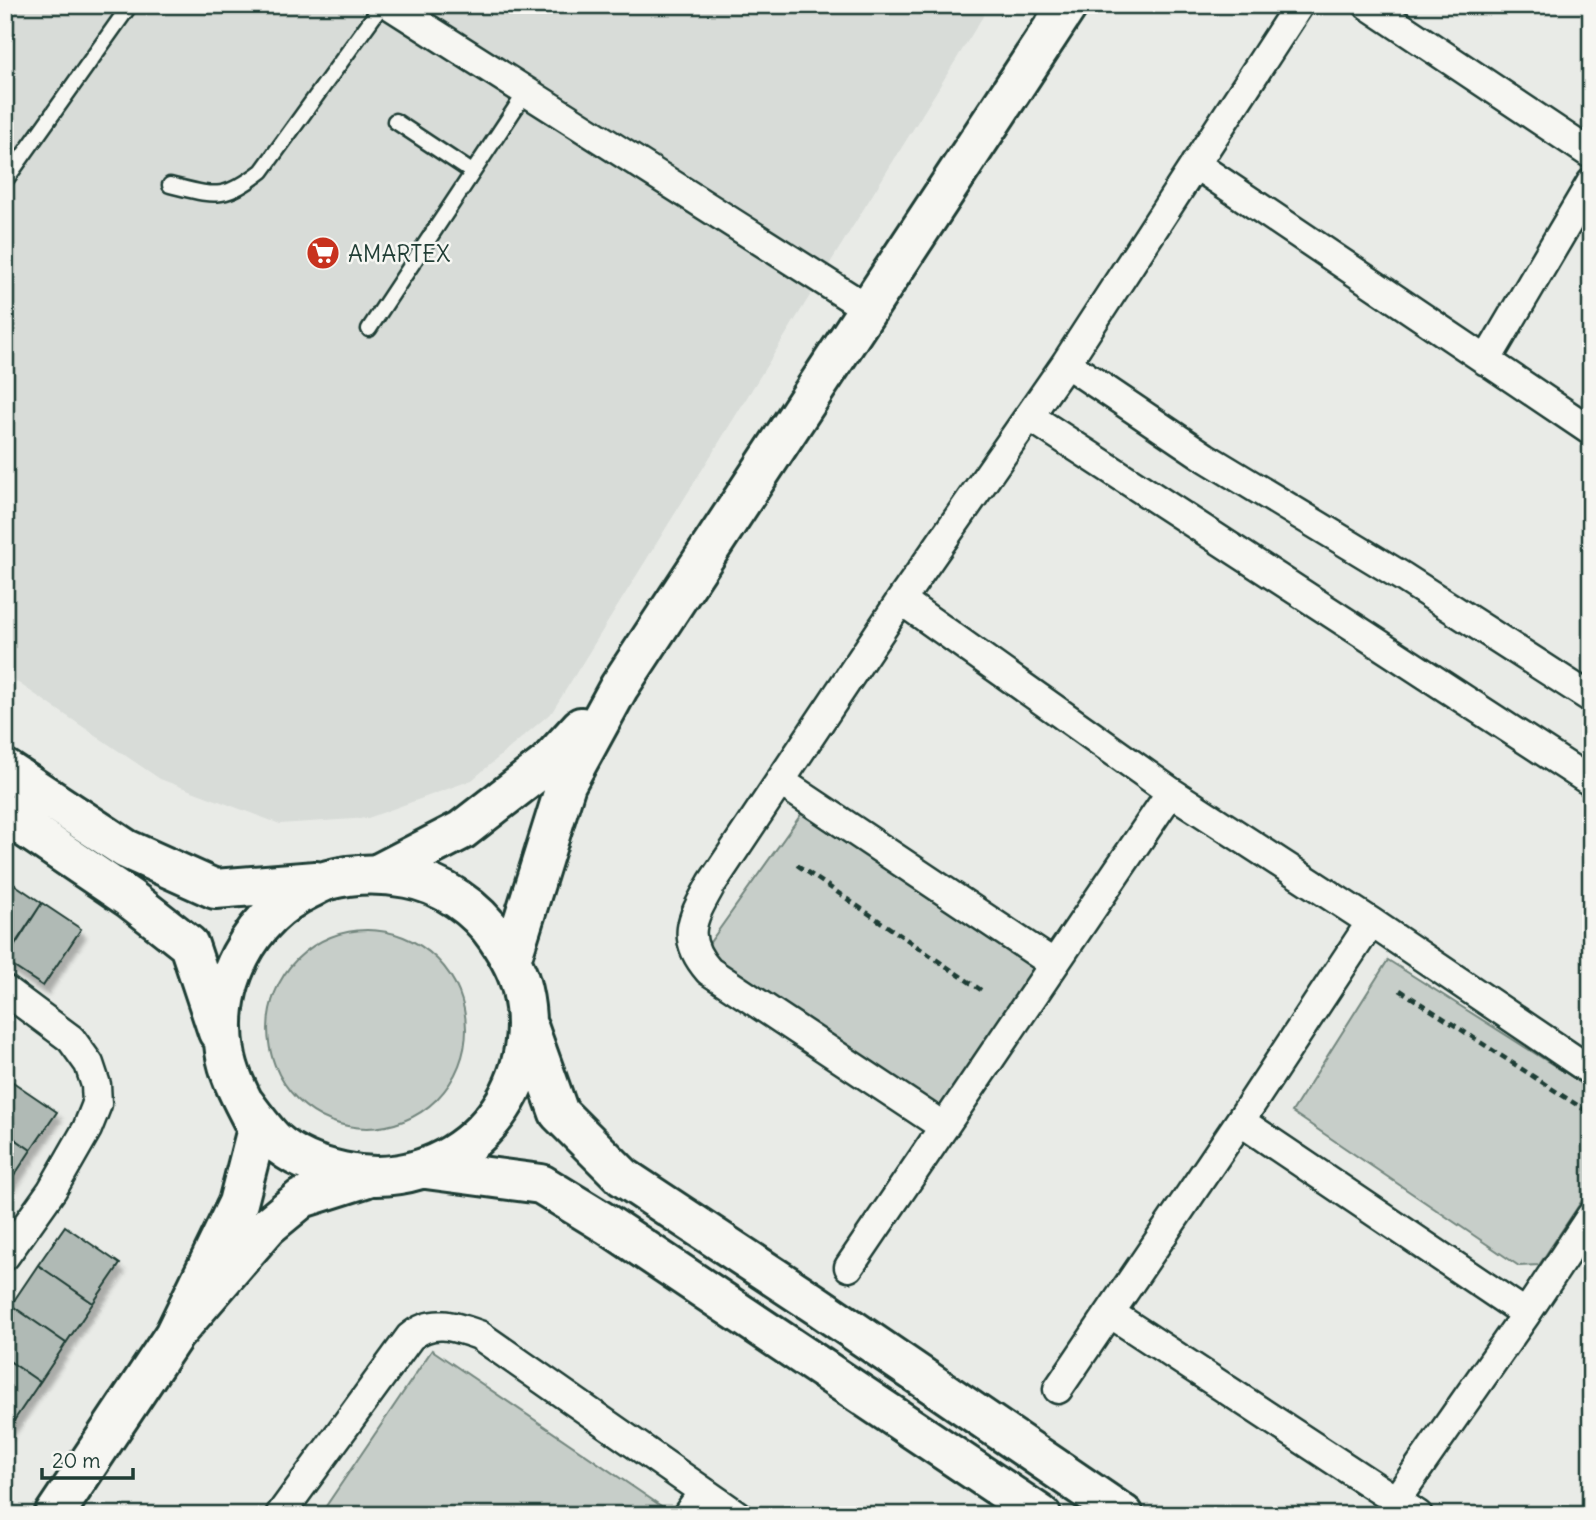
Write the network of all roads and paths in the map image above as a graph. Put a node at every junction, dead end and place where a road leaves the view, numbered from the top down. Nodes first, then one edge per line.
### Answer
1 (130, 5) edge
2 (382, 5) edge
3 (390, 5) edge
4 (1068, 5) edge
5 (1299, 5) edge
6 (1368, 5) edge
7 (526, 92) junction
8 (395, 121) dead end
9 (1591, 154) edge
10 (1195, 164) junction
11 (472, 172) junction
12 (5, 181) edge
13 (1591, 183) edge
14 (170, 185) dead end
15 (868, 309) junction
16 (369, 329) dead end
17 (1486, 360) junction
18 (1066, 363) junction
19 (1029, 415) junction
20 (1591, 431) edge
21 (901, 600) junction
22 (619, 687) junction
23 (1591, 698) edge
24 (5, 769) edge
25 (780, 781) junction
26 (1591, 782) edge
27 (1171, 792) junction
28 (5, 814) edge
29 (797, 865) dead end
30 (379, 873) junction
31 (327, 880) junction
32 (1371, 922) junction
33 (511, 960) junction
34 (1054, 964) junction
35 (5, 990) edge
36 (981, 990) dead end
37 (1400, 990) dead end
38 (526, 1020) junction
39 (225, 1050) junction
40 (1591, 1071) edge
41 (245, 1104) junction
42 (1591, 1114) edge
43 (1240, 1121) junction
44 (944, 1127) junction
45 (426, 1169) junction
46 (365, 1178) junction
47 (1591, 1216) edge
48 (5, 1256) edge
49 (849, 1267) dead end
50 (1110, 1312) junction
51 (1526, 1314) junction
52 (174, 1335) junction
53 (1058, 1389) dead end
54 (695, 1504) edge
55 (1407, 1507) edge
56 (54, 1515) edge
57 (280, 1515) edge
58 (737, 1515) edge
59 (1041, 1515) edge
60 (1124, 1515) edge

1 - 12 lane
2 - 14 lane
3 - 7 street
4 - 15 main road
5 - 10 street
6 - 9 street
7 - 11 lane
7 - 15 street
8 - 11 lane
10 - 17 street
10 - 18 street
11 - 16 lane
13 - 17 street
15 - 22 main road
17 - 20 street
18 - 19 street
18 - 23 street
19 - 21 street
19 - 26 street
21 - 25 street
21 - 27 street
22 - 30 main road
22 - 33 main road
24 - 31 main road
25 - 34 street
25 - 44 street
27 - 32 street
27 - 34 street
28 - 39 main road
29 - 36 path
30 - 31 main road
30 - 33 main road
31 - 39 main road
32 - 40 street
32 - 43 street
33 - 38 main road
34 - 44 street
35 - 48 street
37 - 42 path
38 - 45 main road
38 - 60 main road
39 - 41 main road
41 - 46 main road
41 - 52 main road
43 - 50 street
43 - 51 street
44 - 49 street
45 - 46 main road
45 - 59 main road
46 - 52 main road
47 - 51 street
50 - 53 street
50 - 55 street
51 - 55 street
52 - 56 main road
54 - 57 street
54 - 58 street

